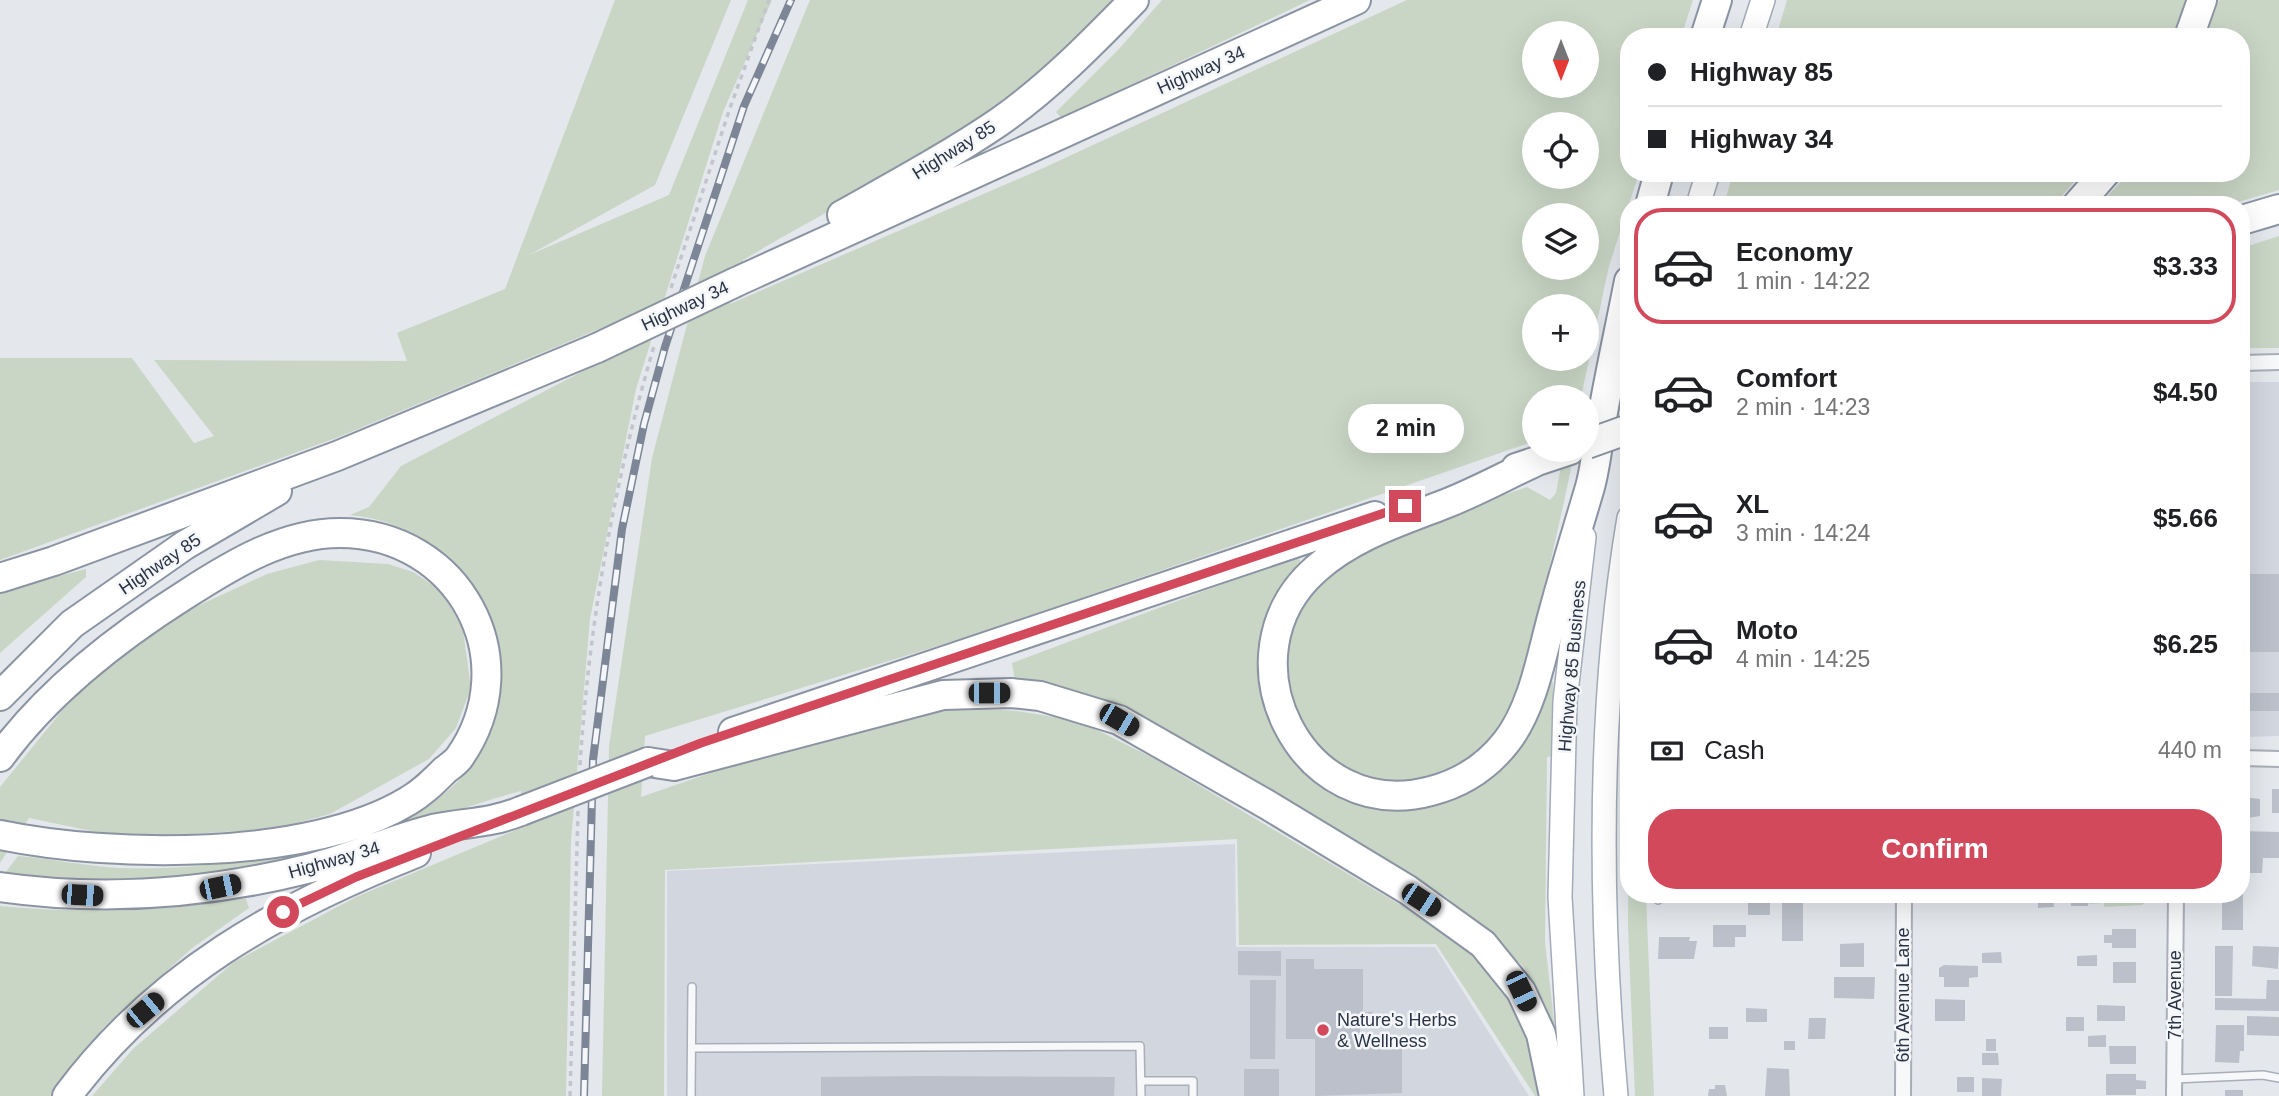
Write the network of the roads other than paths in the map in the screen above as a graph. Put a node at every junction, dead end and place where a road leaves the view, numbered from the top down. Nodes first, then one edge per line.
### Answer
1 (1134, 0) edge
2 (1356, 0) edge
3 (1704, 0) edge
4 (1717, 0) edge
5 (1763, 0) edge
6 (2202, 0) edge
7 (1699, 28) edge
8 (1708, 28) edge
9 (1754, 28) edge
10 (2192, 28) edge
11 (2097, 182) edge
12 (2085, 196) edge
13 (2279, 209) edge
14 (2250, 218) edge
15 (2279, 223) edge
16 (2250, 225) edge
17 (745, 277) junction
18 (1620, 328) edge
19 (2279, 362) edge
20 (2250, 363) edge
21 (1620, 432) edge
22 (1599, 440) edge
23 (337, 456) junction
24 (1535, 462) joint
25 (1590, 485) junction
26 (0, 578) edge
27 (1620, 589) edge
28 (0, 696) edge
29 (0, 757) edge
30 (2250, 758) edge
31 (2279, 759) edge
32 (648, 762) junction
33 (494, 822) junction
34 (8, 837) edge
35 (0, 887) edge
36 (1904, 903) edge
37 (2176, 903) edge
38 (692, 987) dead end
39 (692, 1048) junction
40 (2279, 1078) edge
41 (2174, 1079) junction
42 (1141, 1081) junction
43 (67, 1096) edge
44 (691, 1096) edge
45 (1141, 1096) edge
46 (1193, 1096) edge
47 (1554, 1096) edge
48 (1572, 1096) edge
49 (1616, 1096) edge
50 (1903, 1096) edge
51 (2174, 1096) edge

1 - 17 highway, Highway 85
2 - 17 highway, Highway 34
3 - 7 highway
4 - 8 highway
5 - 9 main road
6 - 10 highway
11 - 12 highway
13 - 14 highway
15 - 16 highway
17 - 23 highway, Highway 34, bridge
18 - 25 highway, Highway 85 Business
19 - 20 street
21 - 22 highway, bridge
23 - 26 highway, Highway 34
23 - 28 highway, Highway 85
24 - 25 highway
24 - 32 highway, Highway 34
25 - 48 main road, Highway 85 Business
27 - 49 main road
29 - 34 highway
30 - 31 street
32 - 33 highway, Highway 34, bridge
32 - 47 highway
33 - 35 highway, Highway 34
33 - 43 highway
36 - 50 street, 6th Avenue Lane
37 - 41 street, 7th Avenue
38 - 39 lane
39 - 42 lane
39 - 44 lane
40 - 41 lane
41 - 51 street, 7th Avenue
42 - 45 lane
42 - 46 lane

